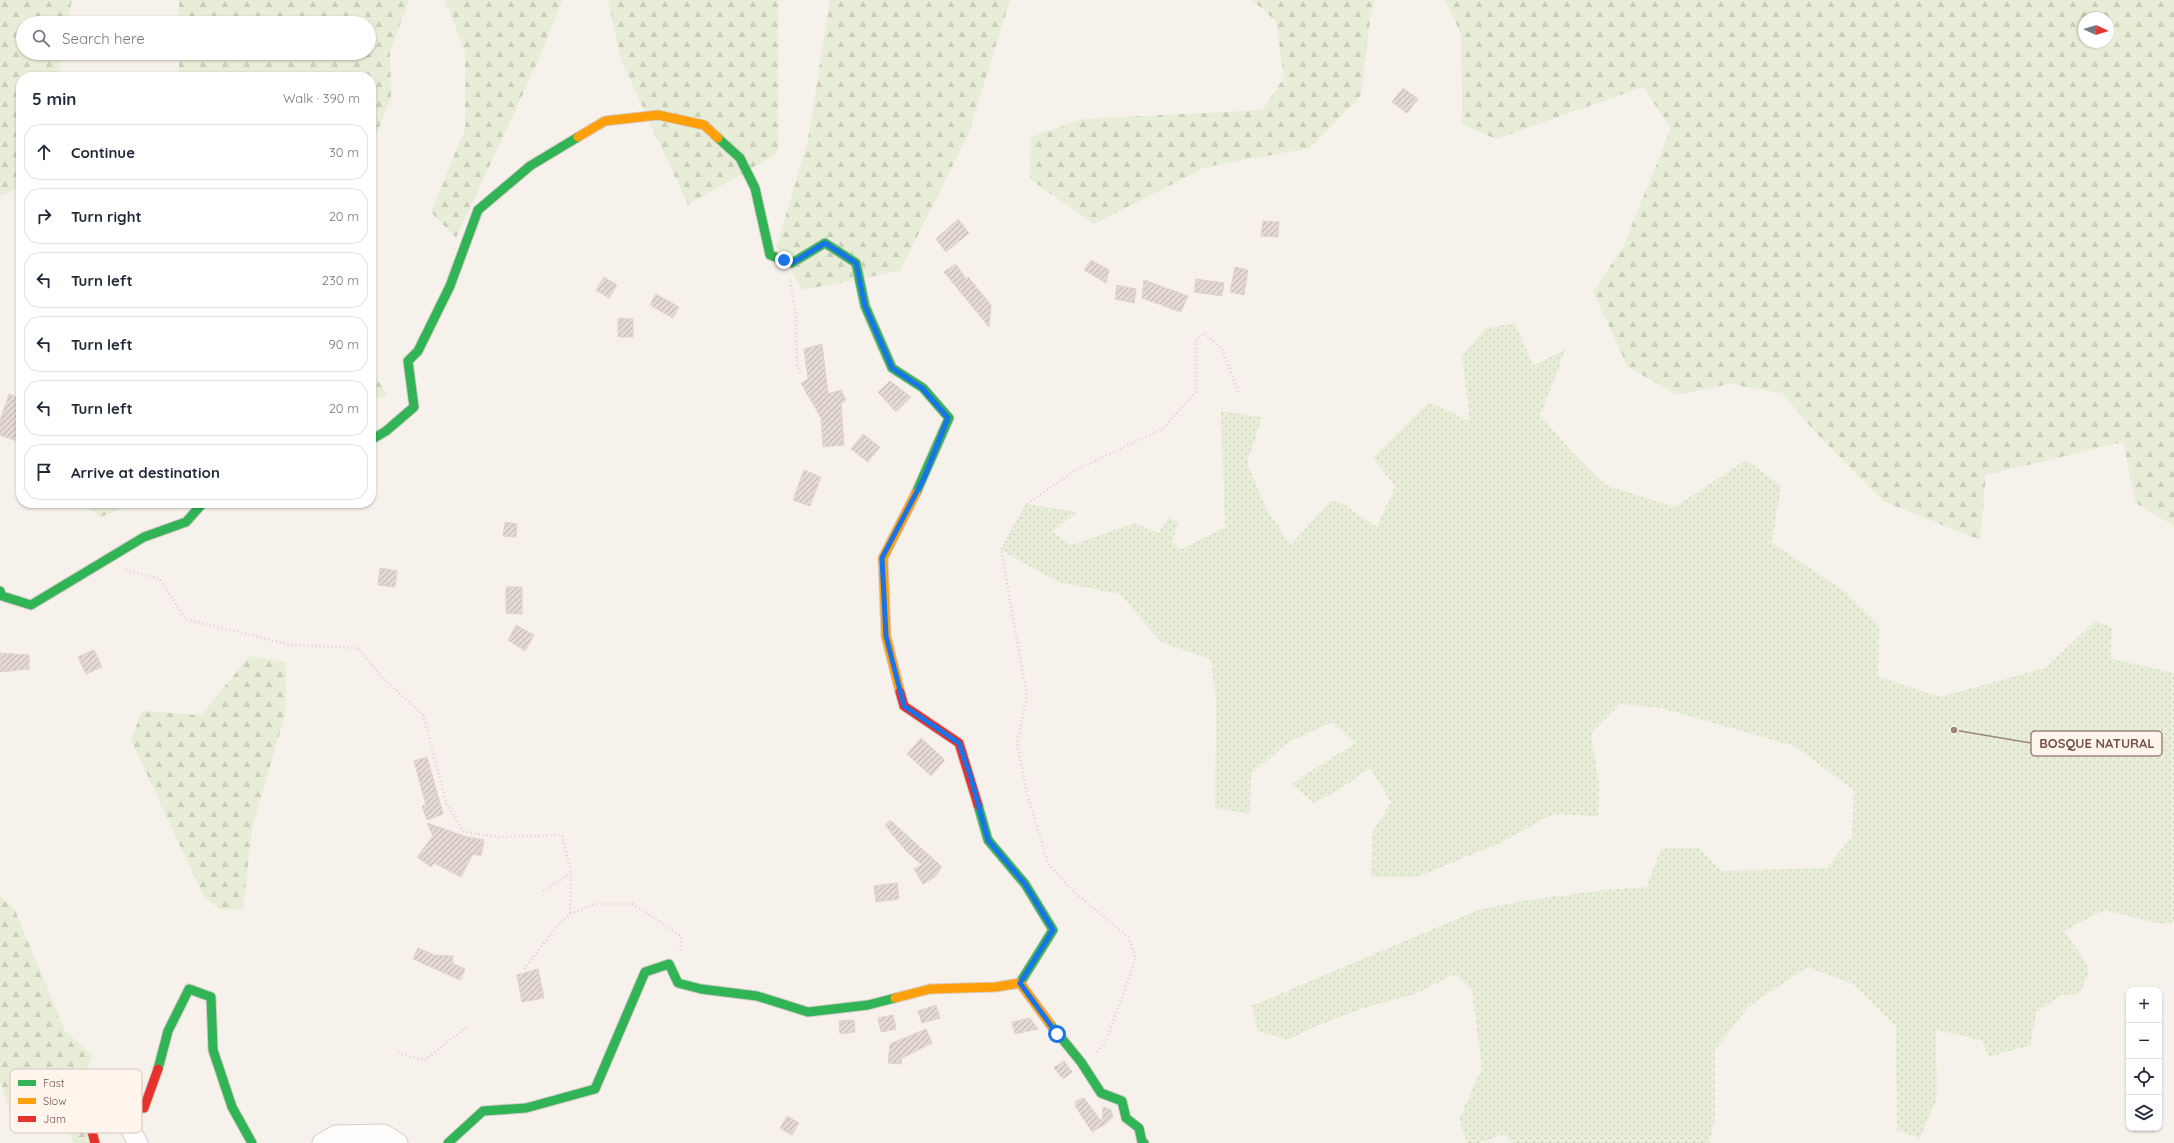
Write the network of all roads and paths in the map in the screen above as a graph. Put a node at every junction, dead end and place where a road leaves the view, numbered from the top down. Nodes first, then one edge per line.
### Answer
1 (784, 260) junction
2 (801, 376) dead end
3 (1239, 394) dead end
4 (376, 437) edge
5 (199, 508) edge
6 (125, 570) dead end
7 (0, 591) edge
8 (571, 873) junction
9 (543, 891) dead end
10 (570, 914) junction
11 (681, 957) dead end
12 (524, 969) dead end
13 (1020, 983) junction
14 (468, 1026) dead end
15 (398, 1053) dead end
16 (1081, 1062) junction
17 (142, 1108) edge
18 (92, 1133) edge
19 (132, 1133) edge
20 (95, 1143) edge
21 (138, 1143) edge
22 (252, 1143) edge
23 (322, 1143) edge
24 (398, 1143) edge
25 (448, 1143) edge
26 (1144, 1143) edge

1 - 2 path
1 - 4 street
1 - 13 street
3 - 16 path
5 - 7 street
6 - 8 path
8 - 9 path
8 - 10 path
10 - 11 path
10 - 12 path
13 - 16 street
13 - 25 street
14 - 15 path
16 - 26 street
17 - 22 street
18 - 20 street
19 - 21 street
23 - 24 street

